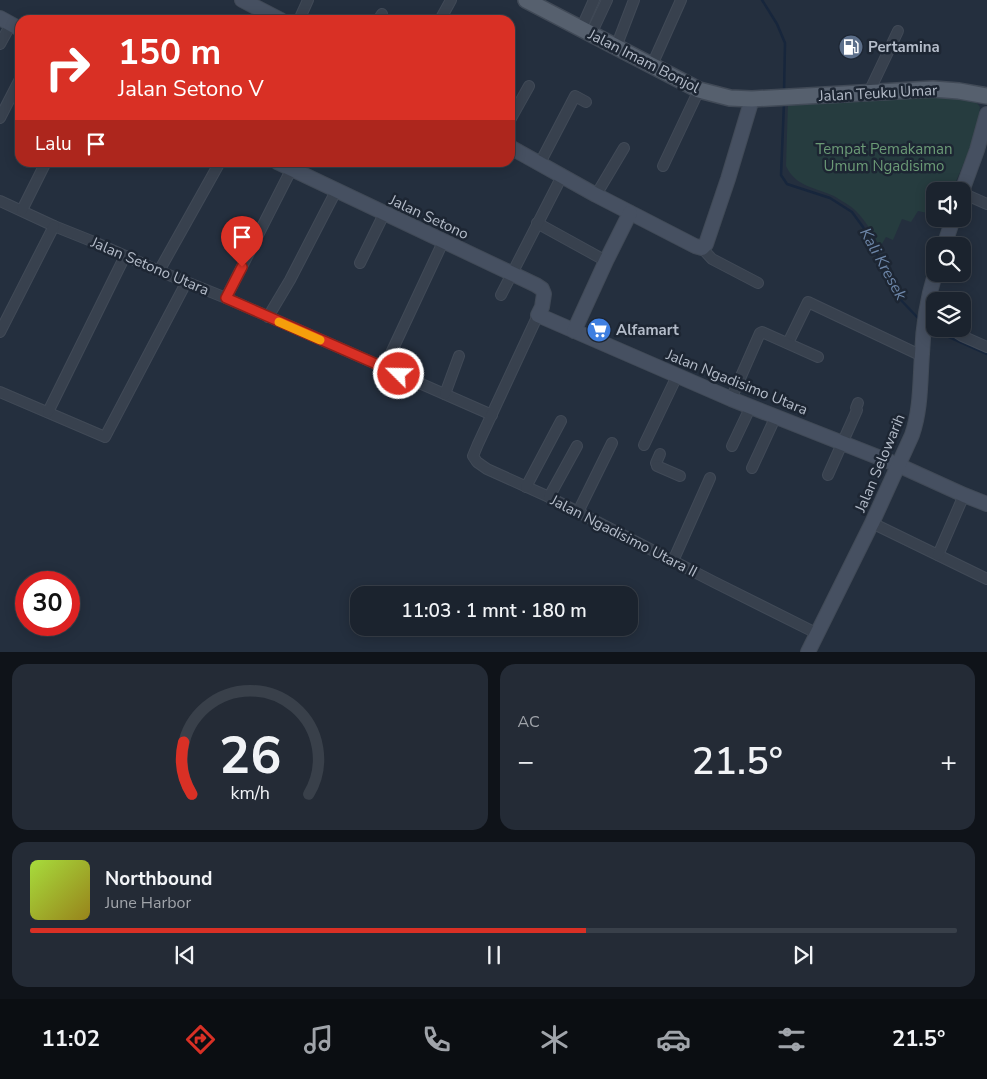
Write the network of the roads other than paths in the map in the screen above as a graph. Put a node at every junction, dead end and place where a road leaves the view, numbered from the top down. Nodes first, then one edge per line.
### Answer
1 (242, 0) edge
2 (308, 0) edge
3 (451, 0) edge
4 (528, 0) edge
5 (594, 0) edge
6 (607, 0) edge
7 (634, 0) edge
8 (681, 0) edge
9 (271, 15) edge
10 (301, 15) edge
11 (443, 15) edge
12 (10, 24) edge
13 (586, 31) junction
14 (898, 31) dead end
15 (0, 44) edge
16 (616, 47) junction
17 (652, 65) junction
18 (529, 86) dead end
19 (15, 89) edge
20 (699, 90) junction
21 (869, 92) junction
22 (987, 96) edge
23 (752, 99) junction
24 (769, 99) joint
25 (586, 102) dead end
26 (515, 111) edge
27 (987, 114) edge
28 (0, 118) edge
29 (624, 148) dead end
30 (515, 150) edge
31 (540, 163) junction
32 (663, 166) dead end
33 (44, 167) edge
34 (217, 167) edge
35 (285, 167) edge
36 (291, 170) junction
37 (562, 176) junction
38 (966, 182) edge
39 (336, 191) junction
40 (596, 195) junction
41 (971, 196) edge
42 (0, 201) edge
43 (987, 204) edge
44 (22, 210) junction
45 (630, 213) junction
46 (384, 214) junction
47 (537, 223) junction
48 (54, 226) junction
49 (443, 242) junction
50 (702, 248) junction
51 (125, 256) junction
52 (606, 260) junction
53 (360, 263) dead end
54 (159, 271) junction
55 (512, 274) junction
56 (186, 283) junction
57 (758, 283) dead end
58 (501, 295) dead end
59 (226, 298) junction
60 (538, 315) junction
61 (268, 317) junction
62 (926, 322) edge
63 (574, 331) junction
64 (0, 332) edge
65 (964, 337) edge
66 (788, 343) junction
67 (987, 348) edge
68 (459, 356) dead end
69 (922, 356) junction
70 (818, 357) dead end
71 (384, 368) junction
72 (677, 376) junction
73 (0, 392) edge
74 (444, 394) junction
75 (731, 399) junction
76 (858, 403) dead end
77 (751, 406) junction
78 (48, 412) junction
79 (492, 414) junction
80 (776, 416) junction
81 (561, 421) dead end
82 (612, 443) dead end
83 (843, 443) junction
84 (644, 445) dead end
85 (576, 446) dead end
86 (732, 446) dead end
87 (657, 461) dead end
88 (898, 464) junction
89 (752, 468) dead end
90 (828, 475) dead end
91 (680, 476) dead end
92 (710, 478) dead end
93 (526, 486) junction
94 (964, 495) junction
95 (549, 498) junction
96 (987, 504) edge
97 (578, 512) junction
98 (872, 523) junction
99 (938, 554) junction
100 (673, 561) junction
101 (987, 579) edge
102 (818, 634) junction
103 (808, 652) edge

1 - 9 street
2 - 10 street
3 - 11 street
4 - 13 main road, Jalan Imam Bonjol
5 - 13 street
6 - 13 street
7 - 16 street
8 - 17 street
12 - 15 street
13 - 16 main road, Jalan Imam Bonjol
14 - 21 street
16 - 17 main road, Jalan Imam Bonjol
17 - 20 main road, Jalan Imam Bonjol
18 - 26 street
19 - 28 street
20 - 23 main road, Jalan Imam Bonjol
20 - 32 street
21 - 22 main road, Jalan Teuku Umar
21 - 24 main road, Jalan Teuku Umar
23 - 24 main road, Jalan Imam Bonjol
23 - 50 street
25 - 31 street
27 - 38 street
29 - 40 street
30 - 31 street
31 - 37 street
33 - 44 street
34 - 54 street
35 - 36 street, Jalan Setono
36 - 39 street, Jalan Setono
36 - 59 street
37 - 40 street
37 - 47 street
39 - 46 street, Jalan Setono
39 - 61 street
40 - 45 street
41 - 43 street
42 - 44 street, Jalan Setono Utara
44 - 48 street, Jalan Setono Utara
45 - 50 street
45 - 52 street
46 - 49 street, Jalan Setono
46 - 53 street
47 - 52 street
47 - 55 street
48 - 51 street, Jalan Setono Utara
48 - 64 street
49 - 55 street, Jalan Setono
49 - 71 street
50 - 57 street
51 - 54 street, Jalan Setono Utara
51 - 78 street
52 - 63 street
54 - 56 street, Jalan Setono Utara
55 - 58 street
55 - 60 street, Jalan Setono
56 - 59 street, Jalan Setono Utara
56 - 78 street
59 - 61 street, Jalan Setono Utara
60 - 63 street, Jalan Ngadisimo Utara
60 - 79 street
61 - 71 street, Jalan Setono Utara
62 - 69 street, Jalan Selowarih
63 - 72 street, Jalan Ngadisimo Utara
65 - 67 street
66 - 69 street
66 - 70 street
66 - 75 street
68 - 74 street
69 - 88 street, Jalan Selowarih
71 - 74 street, Jalan Setono Utara
72 - 75 street, Jalan Ngadisimo Utara
72 - 84 street
73 - 78 street
74 - 79 street, Jalan Setono Utara
75 - 77 street, Jalan Ngadisimo Utara
76 - 83 street
77 - 80 street, Jalan Ngadisimo Utara
77 - 86 street
79 - 93 street, Jalan Ngadisimo Utara II
80 - 83 street, Jalan Ngadisimo Utara
80 - 89 street
81 - 93 street
82 - 97 street
83 - 88 street, Jalan Ngadisimo Utara
83 - 90 street
85 - 95 street
87 - 91 street
88 - 94 street, Jalan Ngadisimo Utara
88 - 98 street, Jalan Selowarih
92 - 100 street
93 - 95 street, Jalan Ngadisimo Utara II
94 - 96 street, Jalan Ngadisimo Utara
94 - 99 street
95 - 97 street, Jalan Ngadisimo Utara II
97 - 100 street, Jalan Ngadisimo Utara II
98 - 99 street
98 - 102 street, Jalan Selowarih
99 - 101 street
100 - 102 street, Jalan Ngadisimo Utara II
102 - 103 street, Jalan Selowarih

